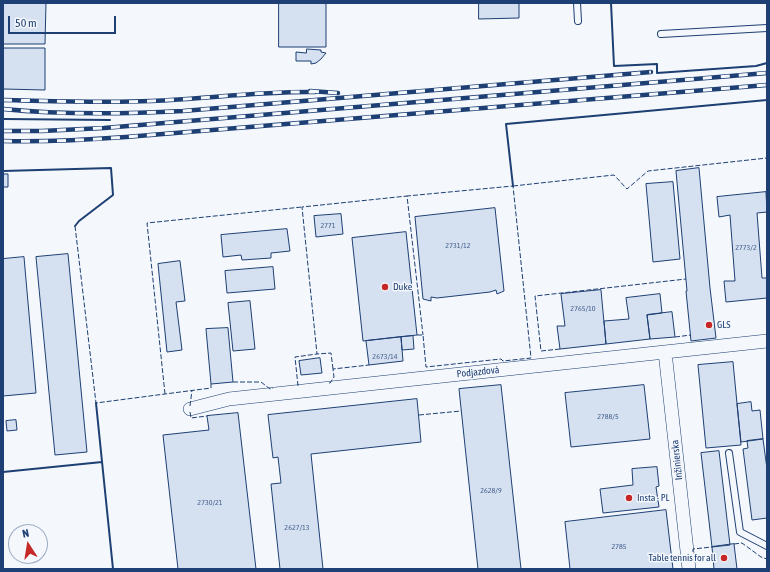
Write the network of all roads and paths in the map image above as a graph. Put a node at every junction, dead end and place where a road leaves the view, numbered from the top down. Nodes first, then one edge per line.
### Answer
1 (577, 3) edge
2 (578, 21) dead end
3 (767, 28) edge
4 (661, 34) dead end
5 (767, 341) edge
6 (665, 352) junction
7 (190, 409) dead end
8 (729, 453) dead end
9 (767, 546) edge
10 (689, 569) edge

1 - 2 lane
3 - 4 lane
5 - 6 street, Podjazdová
6 - 7 street, Podjazdová
6 - 10 street, Inžinierska
8 - 9 lane

